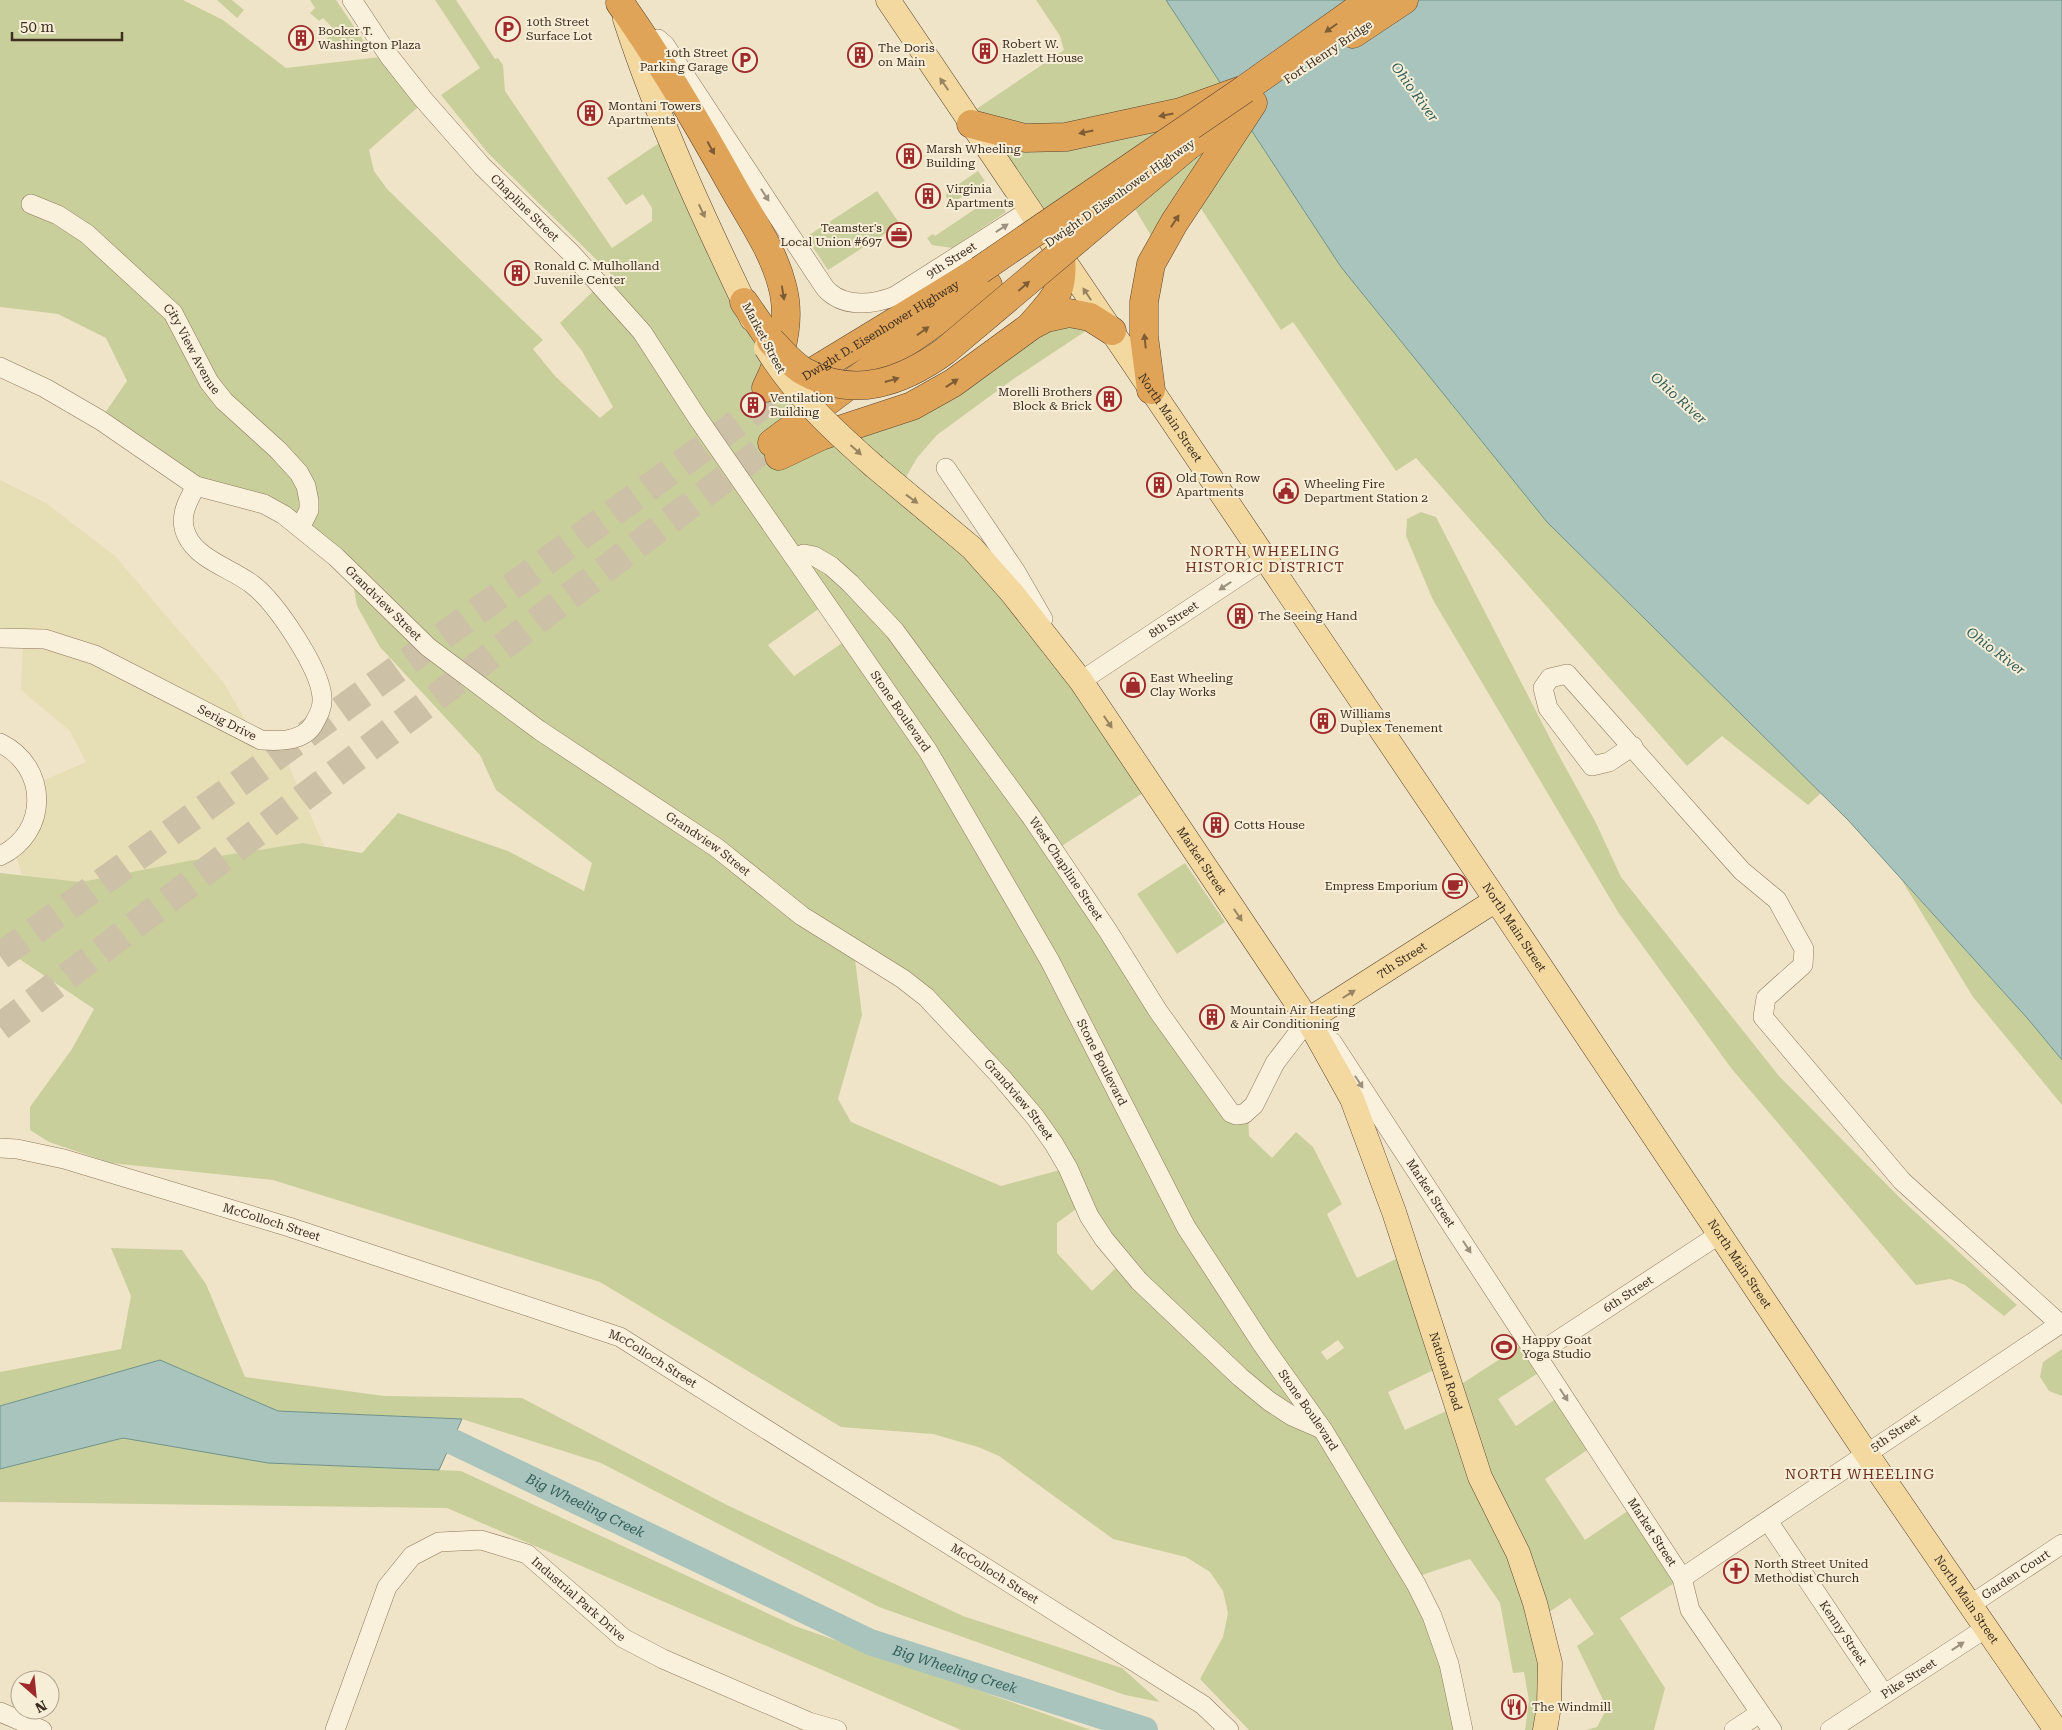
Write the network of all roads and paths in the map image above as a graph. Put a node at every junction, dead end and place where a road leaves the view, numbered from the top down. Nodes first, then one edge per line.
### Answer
1 (352, 0) edge
2 (888, 0) edge
3 (1370, 0) edge
4 (1404, 0) edge
5 (621, 1) edge
6 (1249, 96) junction
7 (971, 124) junction
8 (1188, 146) junction
9 (30, 204) dead end
10 (1030, 210) junction
11 (1061, 257) junction
12 (984, 277) junction
13 (744, 302) joint
14 (1030, 326) junction
15 (1112, 332) junction
16 (769, 344) junction
17 (0, 367) edge
18 (1151, 390) junction
19 (697, 417) joint
20 (946, 468) dead end
21 (196, 486) junction
22 (301, 526) junction
23 (795, 558) junction
24 (1265, 559) junction
25 (0, 638) edge
26 (1076, 674) junction
27 (0, 743) edge
28 (1633, 746) junction
29 (0, 856) edge
30 (1496, 900) junction
31 (1308, 1020) junction
32 (0, 1148) edge
33 (1720, 1234) junction
34 (1537, 1354) junction
35 (1323, 1430) junction
36 (1866, 1453) junction
37 (1768, 1521) junction
38 (2062, 1544) edge
39 (1682, 1578) junction
40 (1970, 1605) junction
41 (1986, 1628) junction
42 (1884, 1694) junction
43 (0, 1712) edge
44 (1760, 1712) junction
45 (1853, 1724) edge
46 (42, 1730) edge
47 (335, 1730) edge
48 (836, 1730) edge
49 (1229, 1730) edge
50 (1463, 1730) edge
51 (1545, 1730) edge
52 (1734, 1730) edge
53 (1772, 1730) edge
54 (1830, 1730) edge
55 (2056, 1730) edge

1 - 19 street, Chapline Street
7 -> 2 main road, North Main Street
3 -> 6 highway, Fort Henry Bridge
4 - 6 highway, Fort Henry Bridge
5 -> 10 street, 9th Street
5 -> 12 highway, Dwight D. Eisenhower Highway
5 -> 13 main road, Market Street
6 -> 7 highway
6 - 8 highway, Dwight D Eisenhower Highway
6 - 12 highway, Dwight D Eisenhower Highway, bridge
18 -> 6 highway
7 - 10 main road, North Main Street
8 - 12 highway, Dwight D Eisenhower Highway, bridge
16 -> 8 highway, bridge
9 - 22 street, City View Avenue
10 - 11 main road, North Main Street
11 - 14 highway
15 -> 11 main road, North Main Street
12 - 14 highway, Dwight D. Eisenhower Highway
13 - 16 highway
14 - 15 highway
15 - 18 main road, North Main Street
16 -> 26 main road, Market Street, bridge
17 - 21 street, Grandview Street
18 - 24 main road, North Main Street
19 - 23 street, Stone Boulevard
20 - 26 street, Market Street
21 - 22 street, Grandview Street
21 - 25 street, Serig Drive
22 - 35 street, Grandview Street
23 - 31 street, West Chapline Street
23 - 35 street, Stone Boulevard
24 -> 26 street, 8th Street
24 - 30 main road, North Main Street
26 -> 31 main road, Market Street
27 - 29 street
28 - 28 street
28 - 36 street, 5th Street
31 -> 30 main road, 7th Street
30 - 33 main road, North Main Street
31 -> 34 street, Market Street
31 - 51 main road, National Road
32 - 49 street, McColloch Street
33 - 34 street, 6th Street
33 - 36 main road, North Main Street
34 -> 39 street, Market Street
35 - 50 street, Stone Boulevard
36 - 37 street, 5th Street
36 - 40 main road, North Main Street
37 - 39 street, 5th Street
37 - 42 street, Kenny Street
38 - 40 street, Garden Court
39 - 44 street, Market Street
40 - 41 main road, North Main Street
42 -> 41 street, Pike Street
41 - 55 main road, North Main Street
42 - 45 street, Pike Street
43 - 46 street
44 - 52 street
44 - 53 street, Market Street
45 - 54 street, Pike Street
47 - 48 street, Industrial Park Drive

